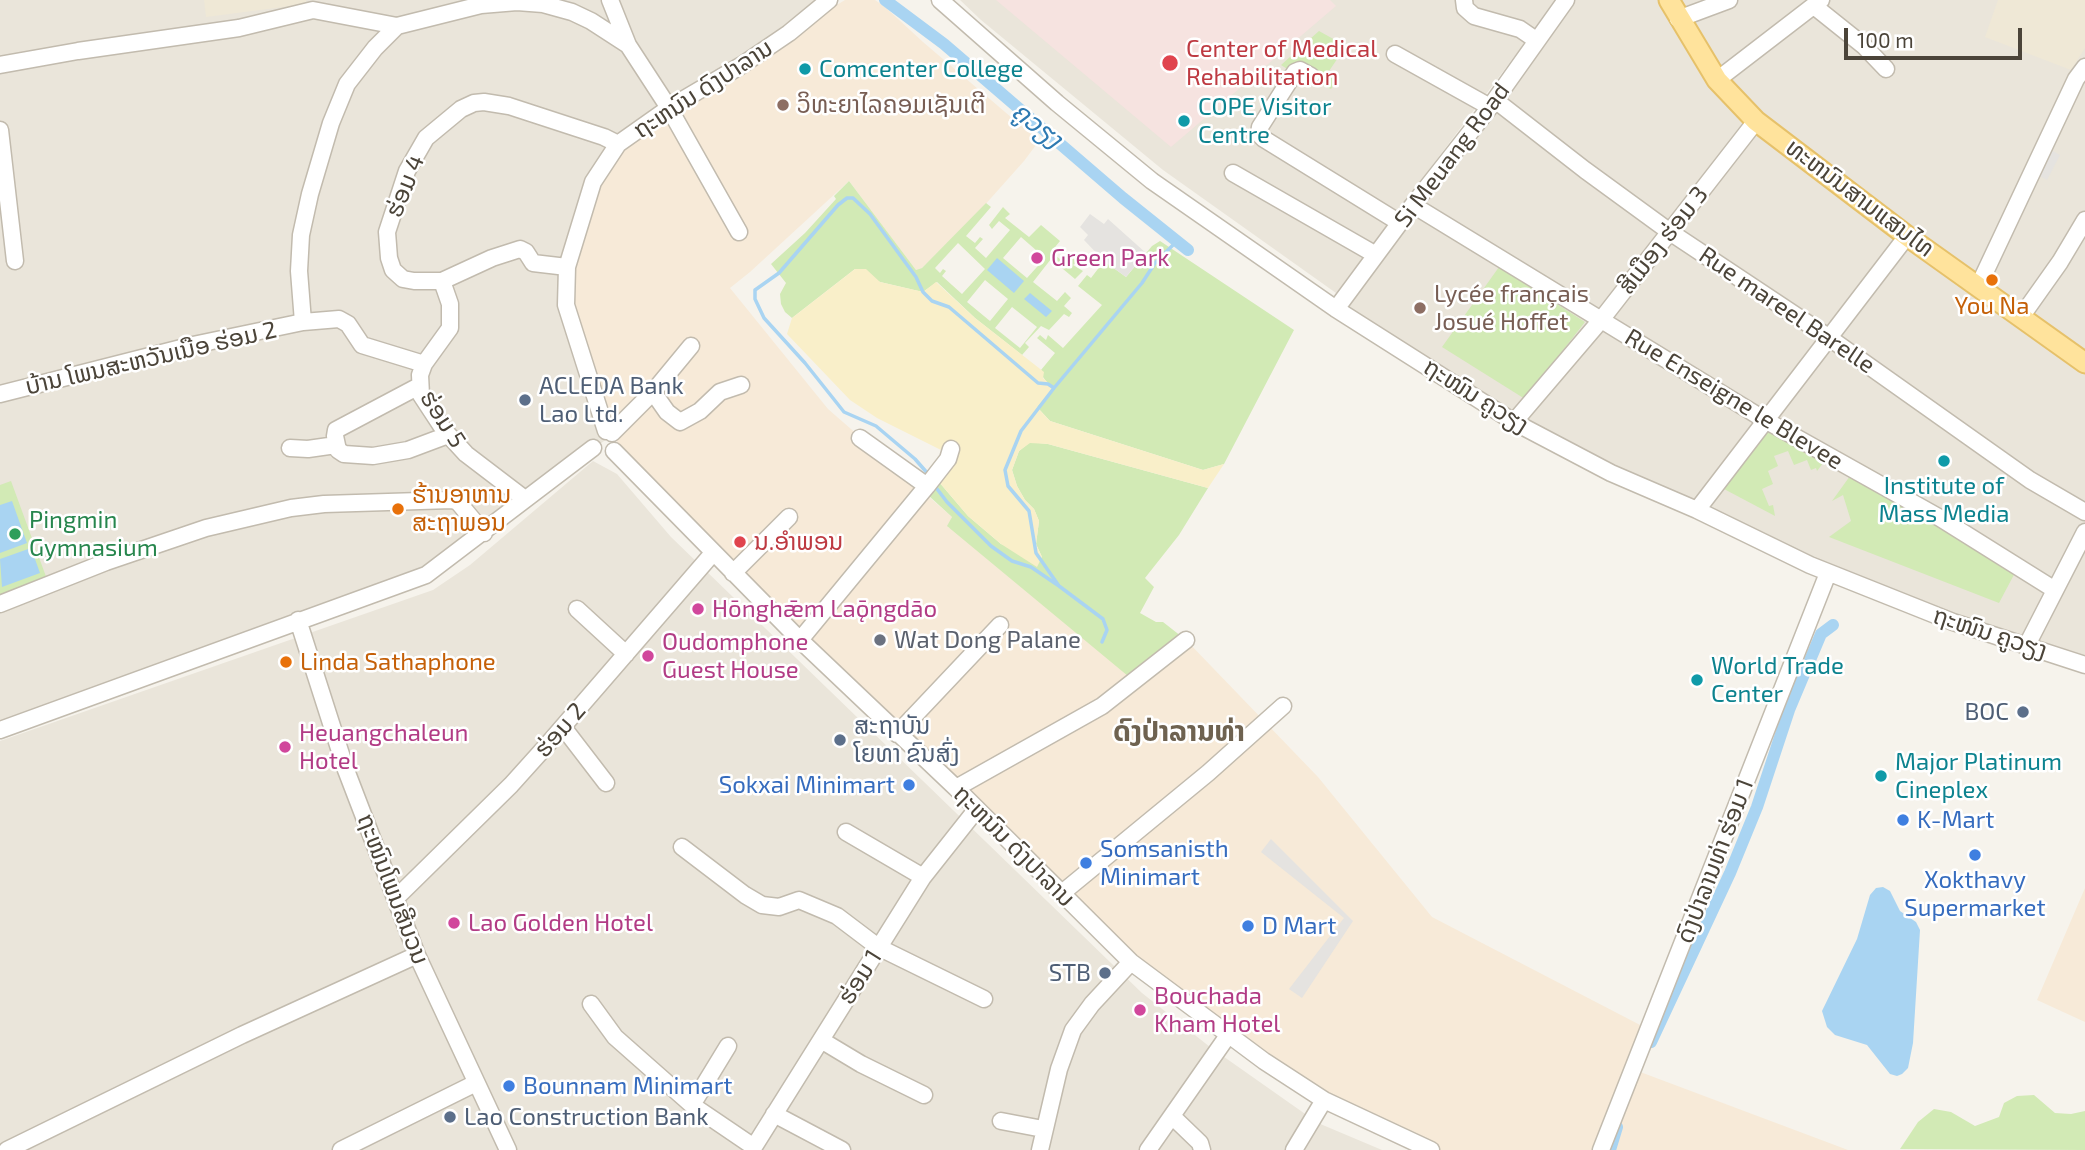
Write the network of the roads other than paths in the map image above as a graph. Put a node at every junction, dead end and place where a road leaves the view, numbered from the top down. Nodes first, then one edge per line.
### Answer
1 (610, 0) edge
2 (829, 0) edge
3 (940, 0) edge
4 (1464, 0) edge
5 (1566, 0) edge
6 (1669, 0) edge
7 (1729, 0) edge
8 (1818, 3) edge
9 (313, 5) edge
10 (1678, 19) junction
11 (397, 26) junction
12 (1536, 40) junction
13 (628, 45) junction
14 (1395, 54) dead end
15 (0, 65) edge
16 (2085, 67) edge
17 (1886, 69) dead end
18 (1311, 76) dead end
19 (1717, 80) junction
20 (1492, 103) junction
21 (669, 108) junction
22 (1756, 121) junction
23 (0, 130) edge
24 (618, 144) junction
25 (1233, 173) dead end
26 (1413, 205) junction
27 (2085, 219) edge
28 (1400, 223) junction
29 (739, 232) dead end
30 (1670, 232) junction
31 (1907, 236) junction
32 (1376, 256) junction
33 (15, 261) dead end
34 (567, 267) junction
35 (442, 281) junction
36 (1979, 285) junction
37 (1336, 309) junction
38 (2021, 317) junction
39 (1601, 320) junction
40 (303, 322) junction
41 (1828, 337) junction
42 (691, 345) dead end
43 (2085, 363) edge
44 (424, 364) junction
45 (741, 385) dead end
46 (419, 386) junction
47 (653, 392) junction
48 (0, 394) edge
49 (1765, 420) junction
50 (1514, 422) junction
51 (609, 432) junction
52 (448, 436) junction
53 (860, 438) dead end
54 (336, 445) junction
55 (290, 448) dead end
56 (593, 448) junction
57 (951, 449) dead end
58 (614, 451) junction
59 (928, 485) junction
60 (525, 499) junction
61 (1697, 510) junction
62 (2085, 512) edge
63 (789, 517) dead end
64 (2085, 532) edge
65 (484, 533) junction
66 (713, 554) junction
67 (733, 573) junction
68 (1828, 573) junction
69 (2055, 590) junction
70 (0, 604) edge
71 (577, 609) dead end
72 (298, 621) junction
73 (1000, 625) dead end
74 (800, 640) junction
75 (1186, 640) dead end
76 (2027, 645) junction
77 (626, 654) junction
78 (2085, 665) edge
79 (1283, 706) dead end
80 (563, 727) junction
81 (0, 730) edge
82 (898, 734) junction
83 (606, 783) dead end
84 (956, 788) junction
85 (976, 810) junction
86 (846, 832) dead end
87 (682, 847) dead end
88 (923, 877) junction
89 (1062, 893) junction
90 (396, 898) junction
91 (878, 947) junction
92 (417, 955) junction
93 (1131, 962) junction
94 (984, 999) dead end
95 (591, 1004) dead end
96 (1229, 1034) junction
97 (821, 1040) junction
98 (728, 1046) dead end
99 (476, 1083) junction
100 (924, 1095) dead end
101 (1324, 1100) junction
102 (692, 1105) junction
103 (774, 1114) junction
104 (1173, 1117) junction
105 (1001, 1121) dead end
106 (1043, 1129) junction
107 (752, 1148) edge
108 (7, 1150) edge
109 (341, 1150) edge
110 (508, 1150) edge
111 (842, 1150) edge
112 (1040, 1150) edge
113 (1148, 1150) edge
114 (1202, 1150) edge
115 (1294, 1150) edge
116 (1431, 1150) edge
117 (1601, 1150) edge

1 - 13 street
2 - 21 street, ຖະຫນົນ ດົງປາລານ
3 - 37 street, ຖະໜົນ ຄູວຽງ
4 - 12 street
5 - 12 street, Si Meuang Road
6 - 10 main road, ທະຫນົນສາມແສນໄທ
7 - 10 street
8 - 17 street
8 - 19 street
9 - 11 street
9 - 15 street
10 - 19 main road, ທະຫນົນສາມແສນໄທ
11 - 13 street
11 - 40 street
12 - 20 street, Si Meuang Road
13 - 21 street
14 - 20 street, Rue mareel Barelle
16 - 36 street
18 - 28 street
19 - 22 main road, ທະຫນົນສາມແສນໄທ
20 - 26 street, Si Meuang Road
20 - 30 street, Rue mareel Barelle
21 - 24 street, ຖະຫນົນ ດົງປາລານ
21 - 29 street
22 - 30 street, ສີເມືອງ ຮ່ອມ 3
22 - 31 main road, ທະຫນົນສາມແສນໄທ
23 - 33 street
24 - 34 street, ຖະຫນົນ ດົງປາລານ
24 - 35 street, ຮ່ອມ 4
25 - 32 street
26 - 28 street, Si Meuang Road
26 - 39 street, Rue Enseigne le Blevee
27 - 38 street
28 - 32 street, Si Meuang Road
30 - 39 street, ສີເມືອງ ຮ່ອມ 3
30 - 41 street, Rue mareel Barelle
31 - 36 main road, ທະຫນົນສາມແສນໄທ
31 - 41 street
32 - 37 street, Si Meuang Road
34 - 35 street
34 - 51 street, ຖະຫນົນ ດົງປາລານ
35 - 44 street, ຮ່ອມ 5
36 - 38 main road, ທະຫນົນສາມແສນໄທ
37 - 50 street, ຖະໜົນ ຄູວຽງ
38 - 43 main road, ທະຫນົນສາມແສນໄທ
39 - 49 street, Rue Enseigne le Blevee
39 - 50 street, ສີເມືອງ ຮ່ອມ 3
40 - 44 street, ບ້ານ ໂພນສະຫວັນເນືອ ຮ່ອມ 2
40 - 48 street, ບ້ານ ໂພນສະຫວັນເນືອ ຮ່ອມ 2
41 - 49 street
41 - 62 street, Rue mareel Barelle
42 - 47 street
44 - 46 street, ຮ່ອມ 5
45 - 47 street
46 - 52 street, ຮ່ອມ 5
46 - 54 street
47 - 51 street
49 - 61 street
49 - 69 street, Rue Enseigne le Blevee
50 - 61 street, ຖະໜົນ ຄູວຽງ
51 - 56 street
51 - 58 street
52 - 54 street
52 - 60 street, ຮ່ອມ 5
53 - 59 street
54 - 55 street
56 - 58 street
56 - 60 street
57 - 59 street
58 - 66 street, ຖະຫນົນ ດົງປາລານ
59 - 74 street
60 - 65 street
61 - 68 street, ຖະໜົນ ຄູວຽງ
63 - 67 street
64 - 69 street
65 - 70 street
65 - 72 street
66 - 67 street, ຖະຫນົນ ດົງປາລານ
66 - 77 street, ຮ່ອມ 2
67 - 74 street, ຖະຫນົນ ດົງປາລານ
68 - 76 street, ຖະໜົນ ຄູວຽງ
68 - 117 street, ດົງປ່າລານທ່າ ຮ່ອມ 1
69 - 76 street
71 - 77 street
72 - 81 street
72 - 90 street, ຖະໜົນໂພນສີນວນ
73 - 82 street
74 - 82 street, ຖະຫນົນ ດົງປາລານ
75 - 84 street
76 - 78 street, ຖະໜົນ ຄູວຽງ
77 - 80 street, ຮ່ອມ 2
79 - 89 street
80 - 83 street
80 - 90 street, ຮ່ອມ 2
82 - 84 street, ຖະຫນົນ ດົງປາລານ
84 - 85 street, ຖະຫນົນ ດົງປາລານ
85 - 88 street, ຮ່ອມ 1
85 - 89 street, ຖະຫນົນ ດົງປາລານ
86 - 88 street
87 - 91 street
88 - 91 street, ຮ່ອມ 1
89 - 93 street, ຖະຫນົນ ດົງປາລານ
90 - 92 street, ຖະໜົນໂພນສີນວນ
91 - 94 street
91 - 97 street, ຮ່ອມ 1
92 - 99 street, ຖະໜົນໂພນສີນວນ
92 - 108 street
93 - 96 street, ຖະຫນົນ ດົງປາລານ
93 - 106 street
95 - 102 street
96 - 101 street, ຖະຫນົນ ດົງປາລານ
96 - 104 street
97 - 100 street
97 - 103 street, ຮ່ອມ 1
98 - 102 street
99 - 109 street
99 - 110 street, ຖະໜົນໂພນສີນວນ
101 - 115 street
101 - 116 street, ຖະຫນົນ ດົງປາລານ
102 - 107 street
103 - 107 street, ຮ່ອມ 1
103 - 111 street
104 - 113 street
104 - 114 street
105 - 106 street
106 - 112 street

